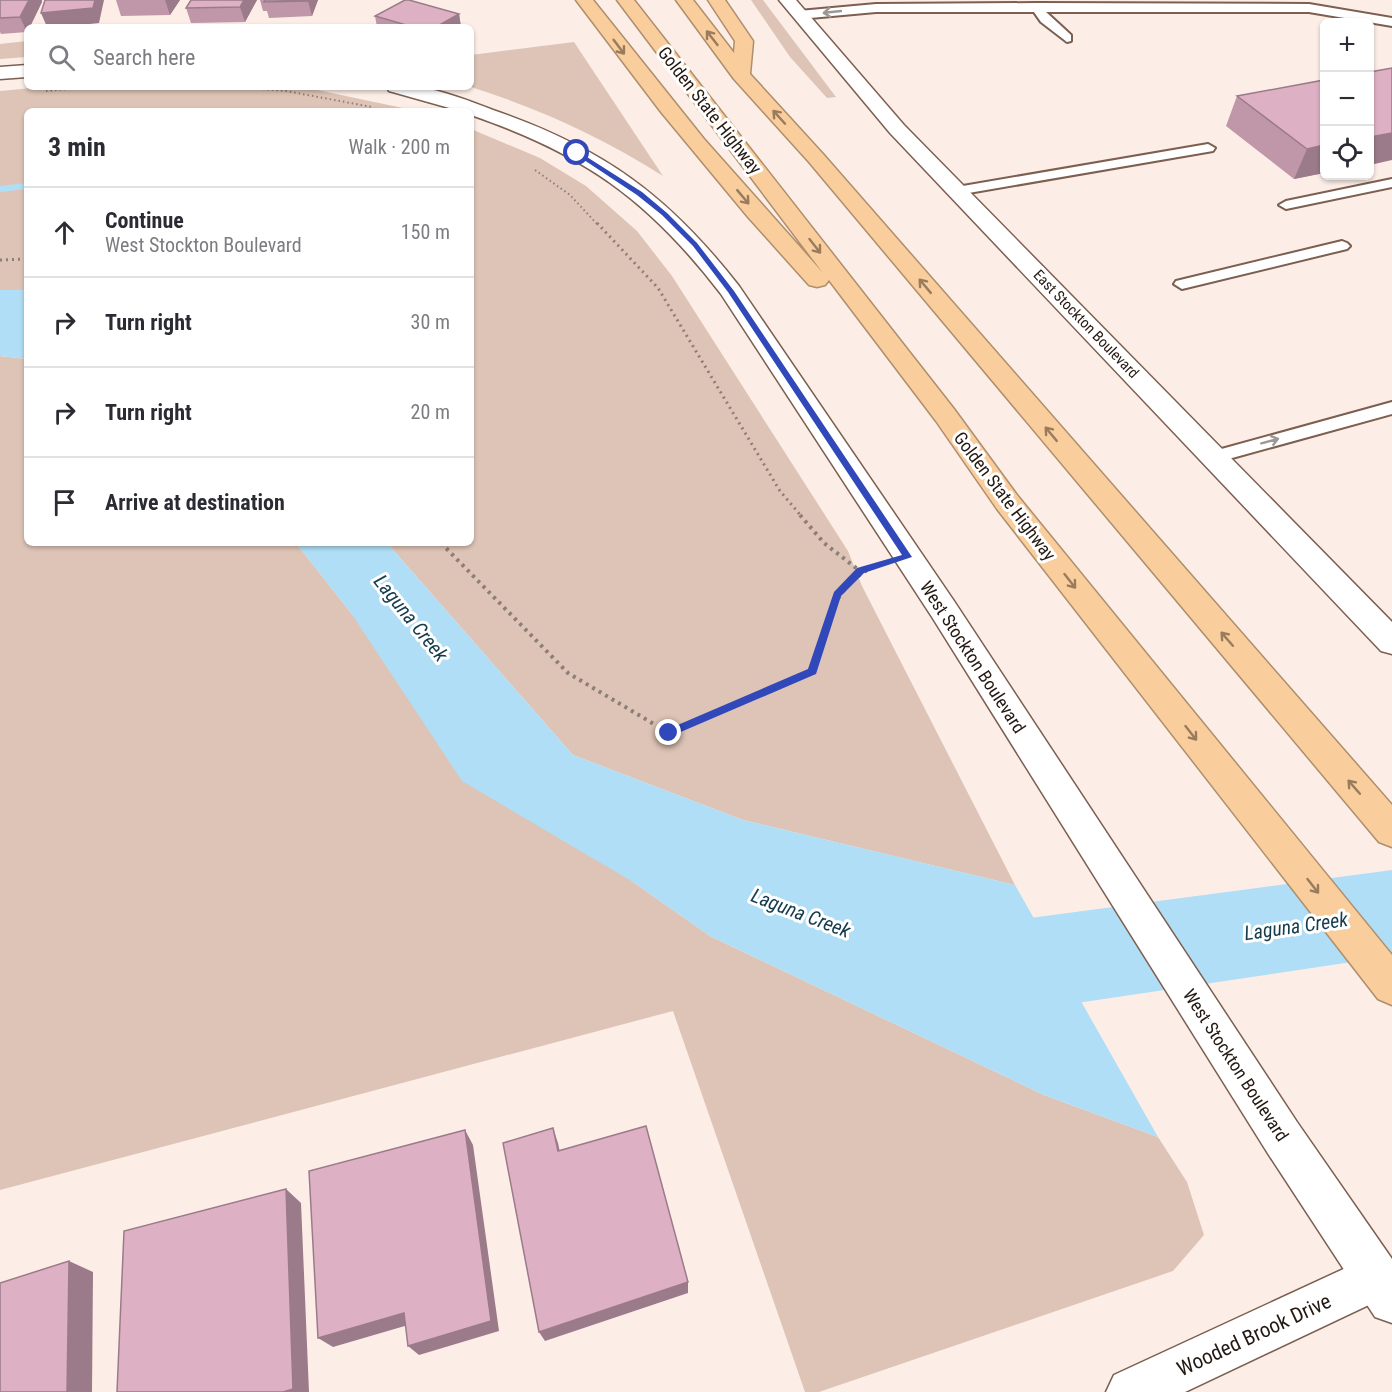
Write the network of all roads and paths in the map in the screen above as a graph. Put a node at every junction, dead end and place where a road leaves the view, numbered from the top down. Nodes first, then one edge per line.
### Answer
1 (584, 0) edge
2 (625, 0) edge
3 (684, 0) edge
4 (716, 0) edge
5 (1037, 7) junction
6 (793, 8) edge
7 (1392, 22) edge
8 (1067, 38) dead end
9 (24, 71) edge
10 (0, 73) edge
11 (741, 75) junction
12 (274, 90) edge
13 (407, 90) edge
14 (377, 108) edge
15 (471, 108) edge
16 (474, 109) edge
17 (1208, 148) dead end
18 (526, 164) dead end
19 (1392, 183) edge
20 (957, 191) junction
21 (1286, 206) dead end
22 (1342, 246) dead end
23 (24, 259) edge
24 (0, 260) edge
25 (1182, 284) dead end
26 (1392, 408) edge
27 (945, 416) junction
28 (1214, 456) junction
29 (444, 546) edge
30 (908, 557) junction
31 (860, 571) junction
32 (1392, 642) edge
33 (1392, 831) edge
34 (1392, 986) edge
35 (1384, 1289) edge
36 (1131, 1392) edge

1 -> 27 highway
2 -> 27 highway, Golden State Highway
11 -> 3 highway
4 - 11 highway
5 -> 6 lane
5 - 7 lane
5 - 8 lane
6 - 20 street, East Stockton Boulevard
9 - 10 street
33 -> 11 highway
12 - 14 path
13 - 15 street, West Stockton Boulevard
16 - 30 street, West Stockton Boulevard
17 - 20 lane
18 - 31 path
19 - 21 lane
20 - 28 street, East Stockton Boulevard
22 - 25 lane
23 - 24 path
28 -> 26 lane
27 -> 34 highway, Golden State Highway
28 - 32 street, East Stockton Boulevard
29 - 31 path
30 - 31 path
30 - 35 street, West Stockton Boulevard
35 - 36 street, Wooded Brook Drive

